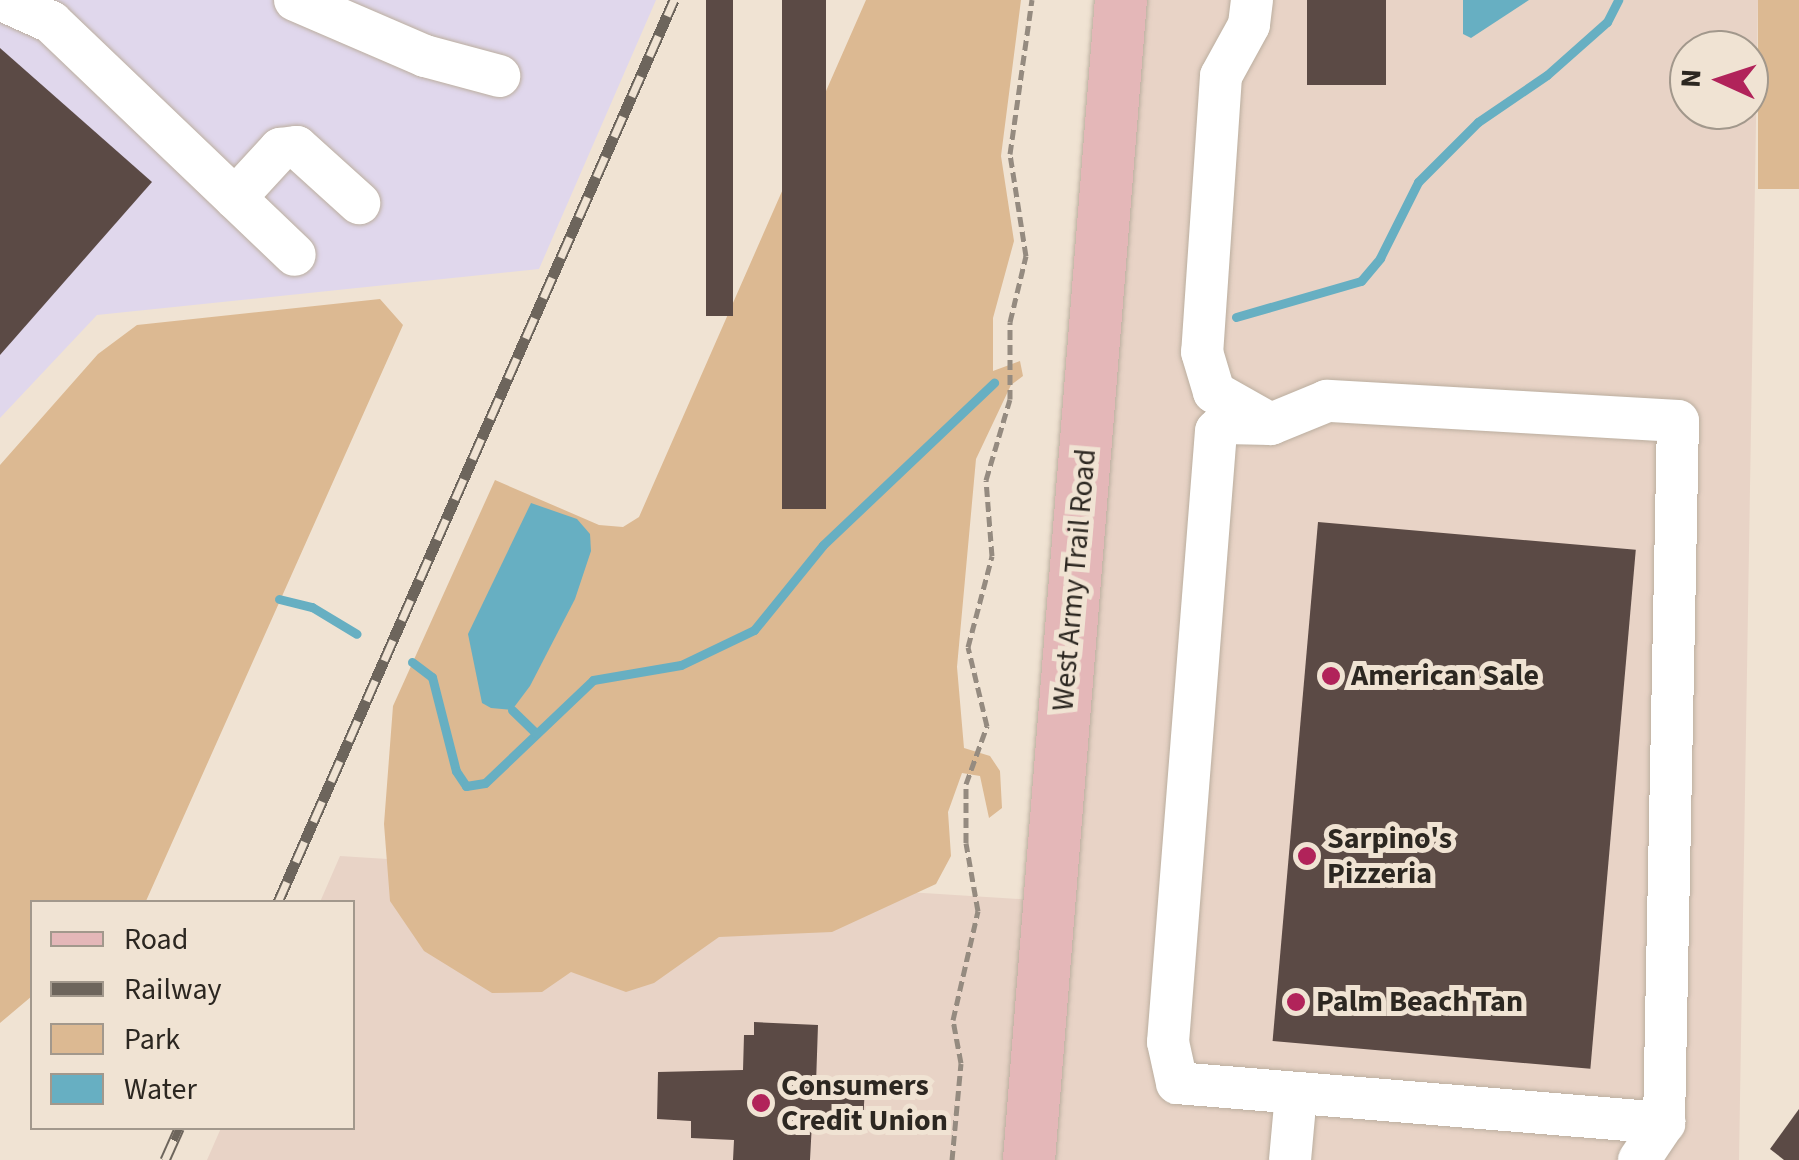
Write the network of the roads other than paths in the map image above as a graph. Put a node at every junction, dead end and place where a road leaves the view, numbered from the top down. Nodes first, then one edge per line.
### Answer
1 (2, 0) edge
2 (295, 0) edge
3 (1252, 0) edge
4 (1125, 5) edge
5 (499, 76) dead end
6 (235, 198) junction
7 (359, 203) dead end
8 (294, 256) dead end
9 (1271, 424) junction
10 (1296, 1094) junction
11 (1664, 1123) junction
12 (1030, 1160) edge
13 (1290, 1160) edge
14 (1639, 1160) edge

1 - 6 lane
2 - 5 lane
3 - 9 lane
4 - 12 main road, West Army Trail Road
6 - 7 lane
6 - 8 lane
9 - 10 lane
9 - 11 lane
10 - 11 lane
10 - 13 lane
11 - 14 lane

